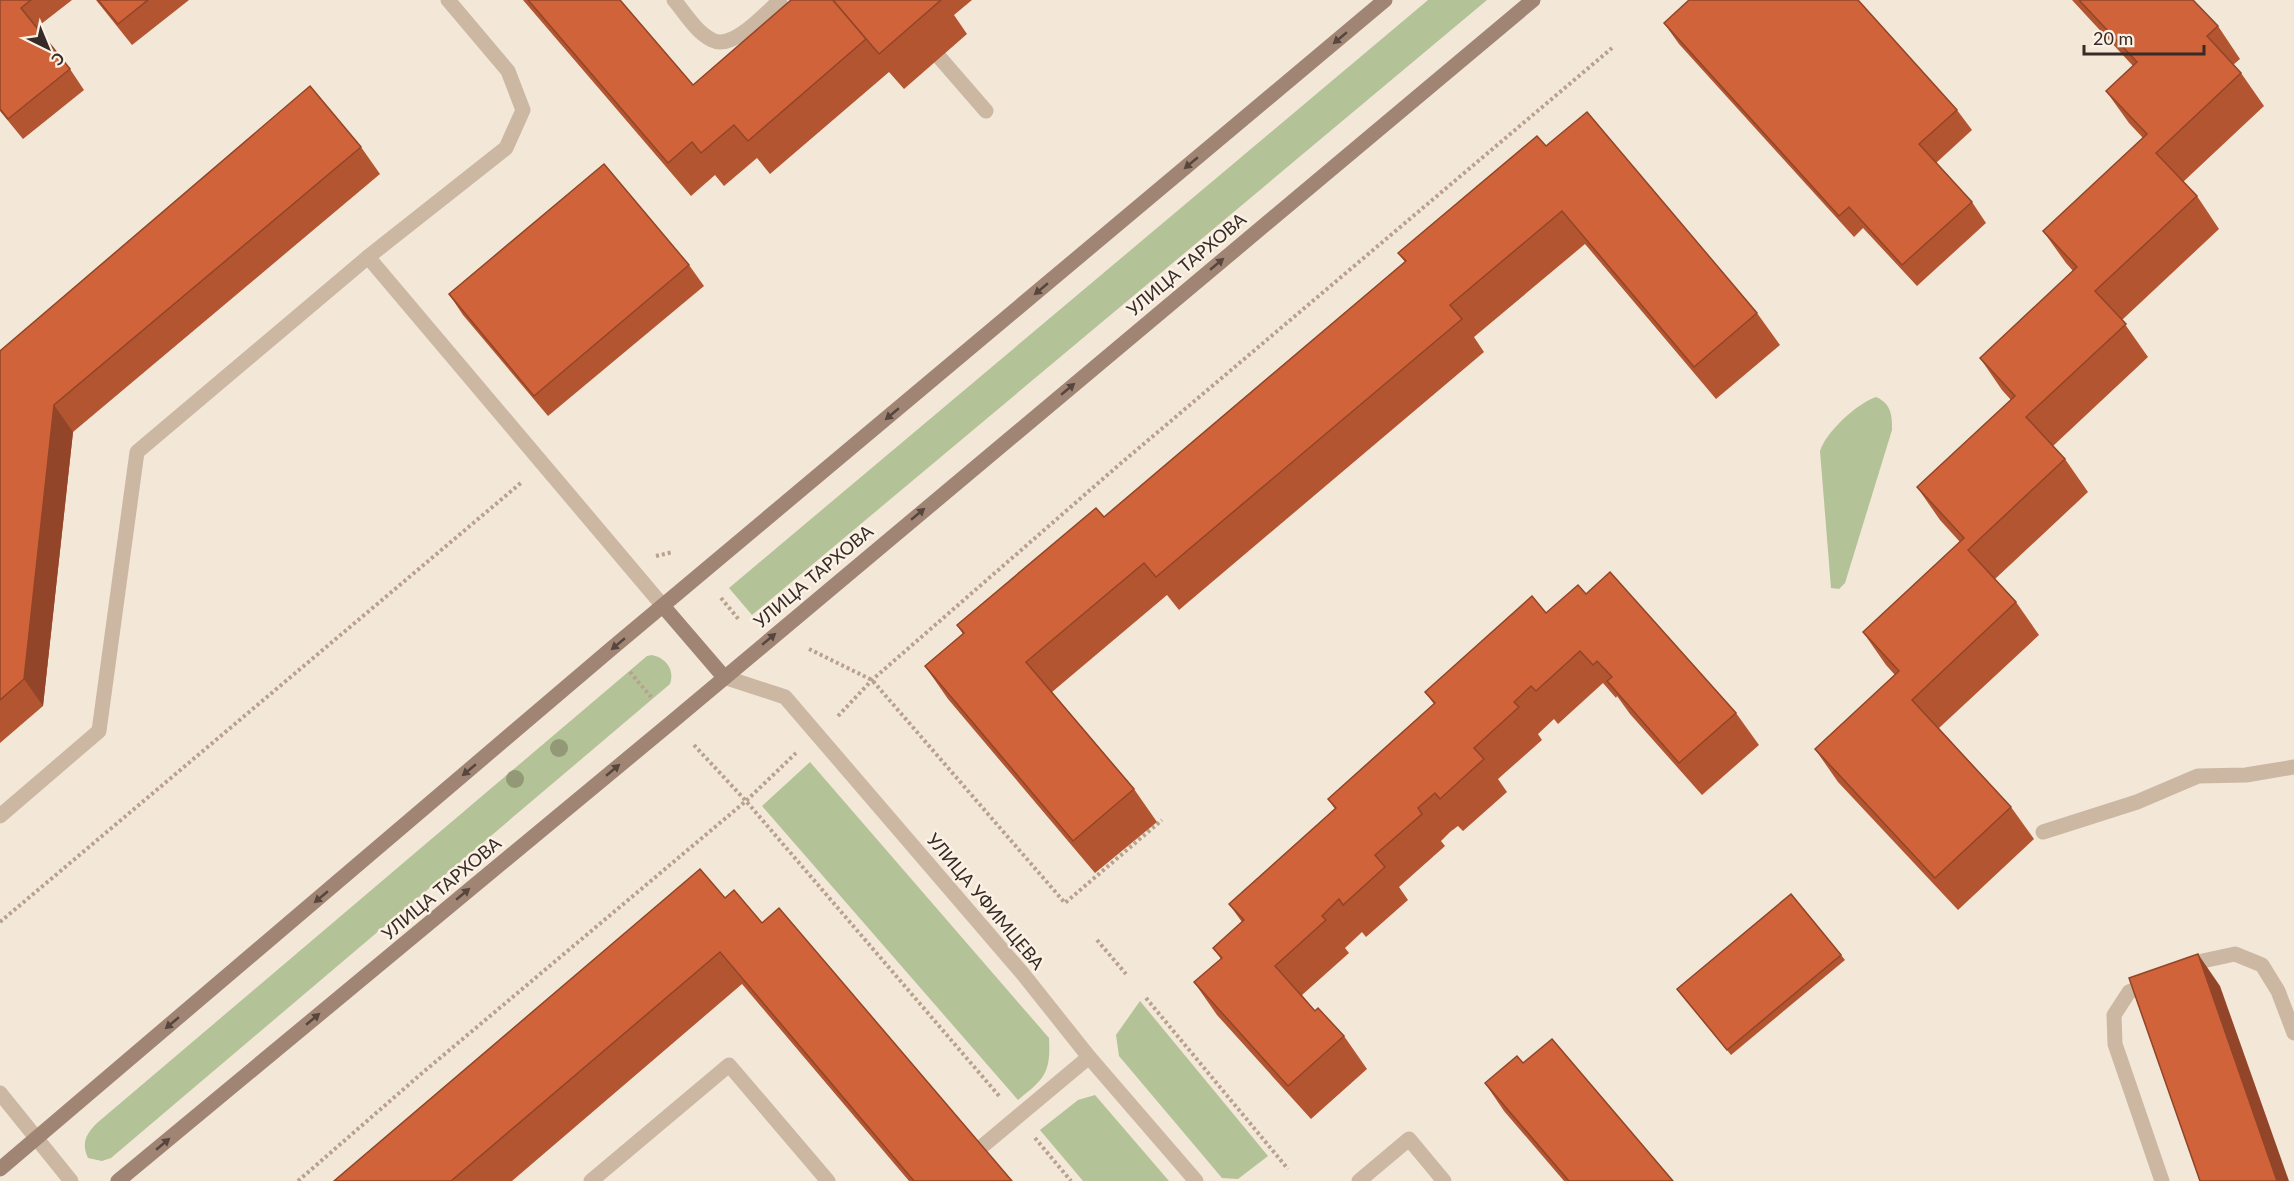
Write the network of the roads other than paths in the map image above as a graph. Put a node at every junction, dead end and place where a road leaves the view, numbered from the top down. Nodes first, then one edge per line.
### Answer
1 (448, 0) edge
2 (674, 0) edge
3 (780, 0) edge
4 (1385, 0) edge
5 (1533, 0) edge
6 (940, 58) edge
7 (986, 111) dead end
8 (368, 257) junction
9 (663, 606) junction
10 (724, 677) junction
11 (2294, 767) edge
12 (0, 816) edge
13 (2043, 832) dead end
14 (2294, 1033) edge
15 (1089, 1057) junction
16 (0, 1093) edge
17 (37, 1138) junction
18 (979, 1149) edge
19 (0, 1169) edge
20 (71, 1181) edge
21 (118, 1181) edge
22 (591, 1181) edge
23 (828, 1181) edge
24 (1196, 1181) edge
25 (1359, 1181) edge
26 (1444, 1181) edge
27 (2162, 1181) edge

1 - 8 street
2 - 3 street
4 -> 9 main road
10 -> 5 main road, УЛИЦА ТАРХОВА
6 - 7 street
8 - 9 street
8 - 12 street
9 - 10 main road
9 -> 17 main road
10 - 15 street, УЛИЦА УФИМЦЕВА
21 -> 10 main road, УЛИЦА ТАРХОВА
11 - 13 street
14 - 27 street
15 - 18 street
15 - 24 street, УЛИЦА УФИМЦЕВА
16 - 17 street
17 - 19 main road
17 - 20 street
22 - 23 street
25 - 26 street

